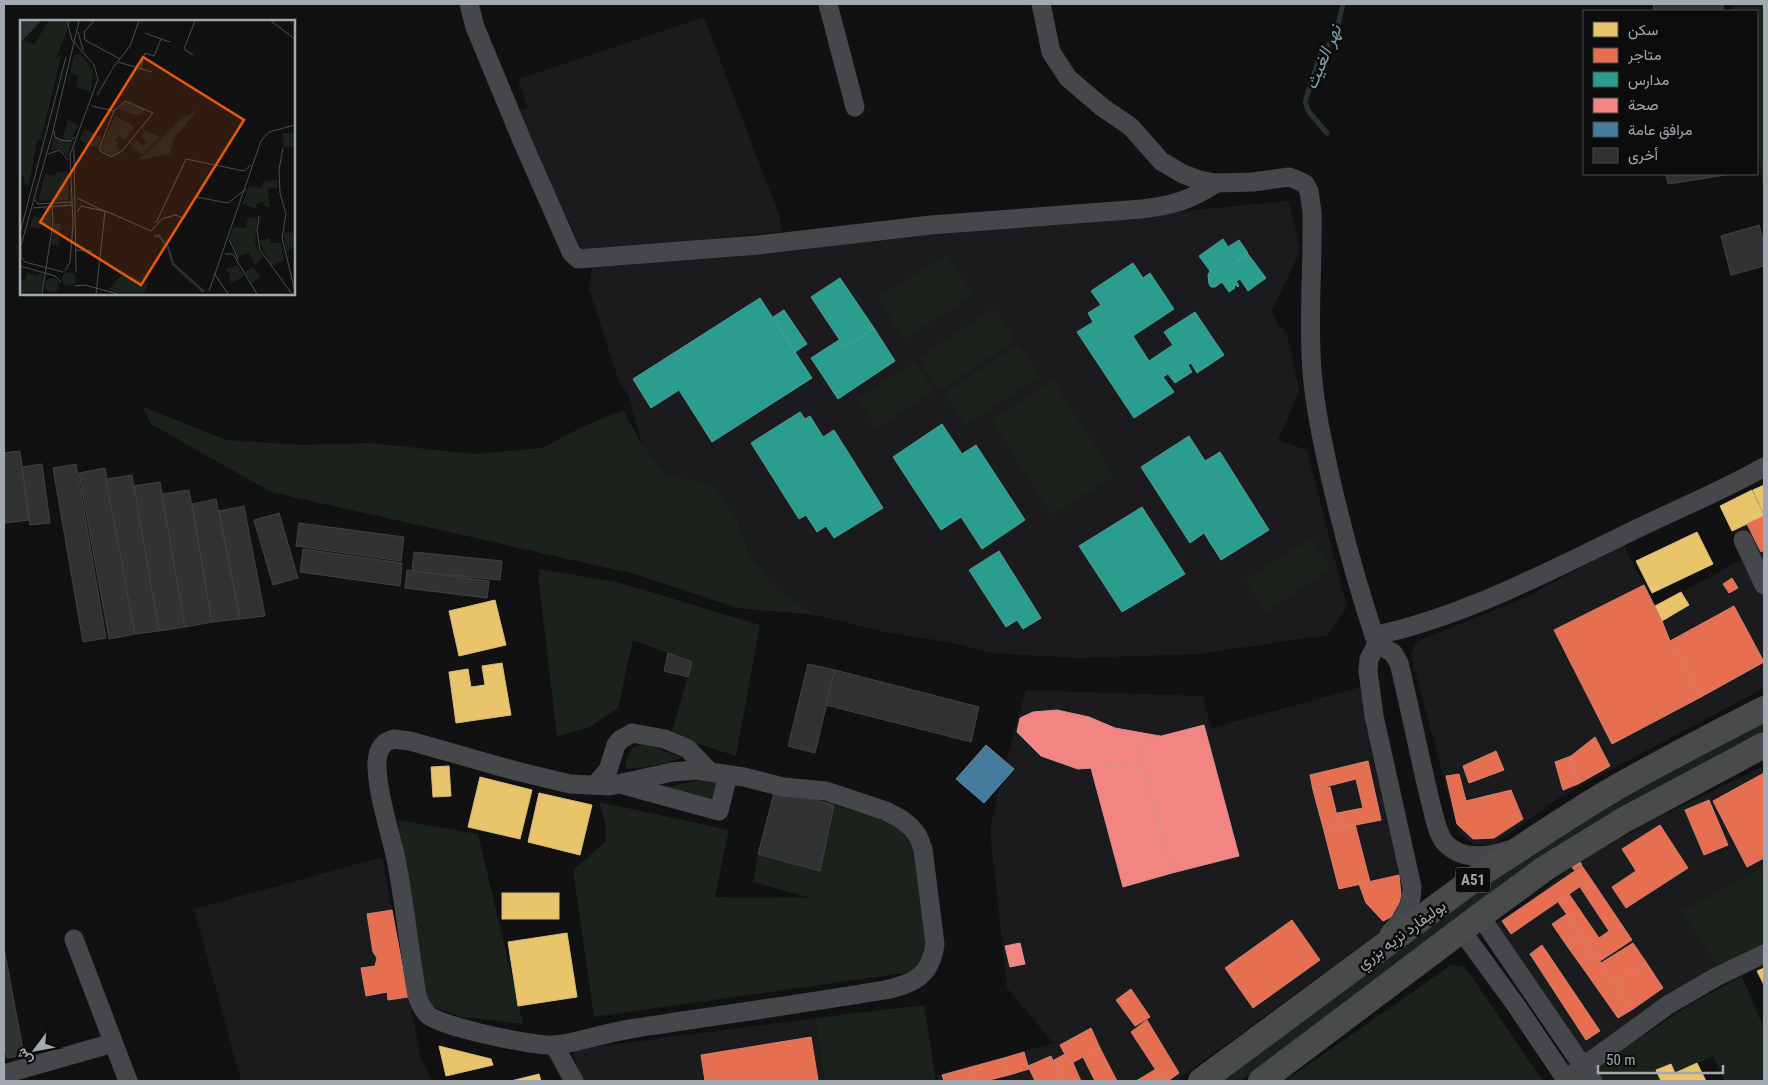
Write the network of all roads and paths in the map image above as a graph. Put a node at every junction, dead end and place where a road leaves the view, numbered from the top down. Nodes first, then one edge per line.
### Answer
1 (469, 4) edge
2 (828, 4) edge
3 (1041, 4) edge
4 (855, 107) dead end
5 (1216, 183) junction
6 (1764, 467) edge
7 (1743, 540) dead end
8 (1764, 584) edge
9 (1375, 640) junction
10 (1764, 709) edge
11 (1764, 746) edge
12 (708, 770) junction
13 (728, 775) junction
14 (620, 784) junction
15 (595, 785) junction
16 (1530, 841) junction
17 (1470, 923) junction
18 (74, 939) dead end
19 (1764, 954) edge
20 (1358, 965) junction
21 (114, 1043) junction
22 (554, 1045) junction
23 (4, 1074) edge
24 (1589, 1074) edge
25 (1566, 1080) edge
26 (128, 1081) edge
27 (574, 1081) edge
28 (1201, 1081) edge
29 (1261, 1081) edge

1 - 5 street
2 - 4 street
3 - 5 street
5 - 9 street
6 - 9 street
7 - 8 street
9 - 16 street
9 - 20 street
10 - 16 highway, بوليفارد نزيه بزري / A51
11 - 17 highway, بوليفارد نزيه بزري / A51
12 - 13 street
12 - 14 street
12 - 15 street
13 - 14 street
13 - 22 street
14 - 15 street
15 - 22 street
16 - 20 highway, بوليفارد نزيه بزري / A51
17 - 24 street
17 - 25 street
17 - 29 highway, بوليفارد نزيه بزري / A51
18 - 21 street
19 - 24 street
20 - 28 highway, بوليفارد نزيه بزري / A51
21 - 23 street
21 - 26 street
22 - 27 street
24 - 25 street

